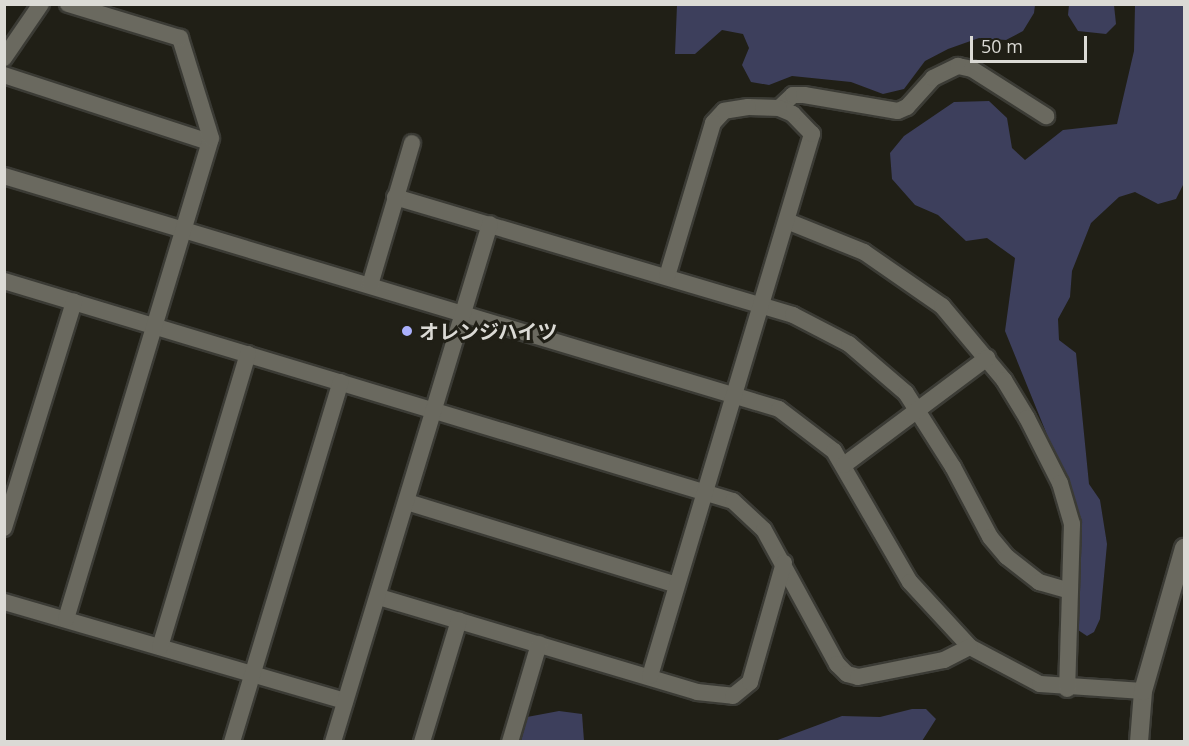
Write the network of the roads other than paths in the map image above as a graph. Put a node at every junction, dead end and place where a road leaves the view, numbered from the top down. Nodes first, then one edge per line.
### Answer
1 (41, 4) edge
2 (68, 4) edge
3 (4, 58) edge
4 (4, 75) edge
5 (780, 108) junction
6 (1046, 116) dead end
7 (209, 142) junction
8 (412, 143) dead end
9 (4, 176) edge
10 (395, 197) junction
11 (787, 221) junction
12 (490, 224) junction
13 (183, 229) junction
14 (667, 276) junction
15 (4, 281) edge
16 (369, 285) junction
17 (74, 302) junction
18 (762, 305) junction
19 (462, 312) junction
20 (155, 327) junction
21 (248, 354) junction
22 (987, 358) junction
23 (341, 382) junction
24 (736, 394) junction
25 (433, 410) junction
26 (918, 411) junction
27 (844, 465) junction
28 (705, 491) junction
29 (406, 502) junction
30 (4, 528) edge
31 (1185, 548) edge
32 (784, 563) junction
33 (677, 585) junction
34 (1070, 591) junction
35 (379, 597) junction
36 (4, 602) edge
37 (66, 619) junction
38 (459, 620) junction
39 (539, 644) junction
40 (160, 647) junction
41 (970, 647) junction
42 (252, 674) junction
43 (650, 676) junction
44 (1067, 688) junction
45 (1143, 692) junction
46 (345, 701) junction
47 (232, 741) edge
48 (333, 741) edge
49 (422, 741) edge
50 (510, 741) edge
51 (1139, 741) edge

1 - 3 street
2 - 7 street
4 - 7 street
5 - 6 street
5 - 11 street
5 - 14 street
7 - 13 street
8 - 10 street
9 - 13 street
10 - 12 street
10 - 16 street
11 - 18 street
11 - 22 street
12 - 14 street
12 - 19 street
13 - 16 street
13 - 20 street
14 - 18 street
15 - 17 street
16 - 19 street
17 - 20 street
17 - 30 street
18 - 24 street
18 - 26 street
19 - 24 street
19 - 25 street
20 - 21 street
20 - 37 street
21 - 23 street
21 - 40 street
22 - 26 street
22 - 34 street
23 - 25 street
23 - 42 street
24 - 27 street
24 - 28 street
25 - 28 street
25 - 29 street
26 - 27 street
26 - 34 street
27 - 41 street
28 - 32 street
28 - 33 street
29 - 33 street
29 - 35 street
31 - 45 street
32 - 41 street
32 - 43 street
33 - 43 street
34 - 44 street
35 - 38 street
35 - 46 street
36 - 37 street
37 - 40 street
38 - 39 street
38 - 49 street
39 - 43 street
39 - 50 street
40 - 42 street
41 - 44 street
42 - 46 street
42 - 47 street
44 - 45 street
45 - 51 street
46 - 48 street

